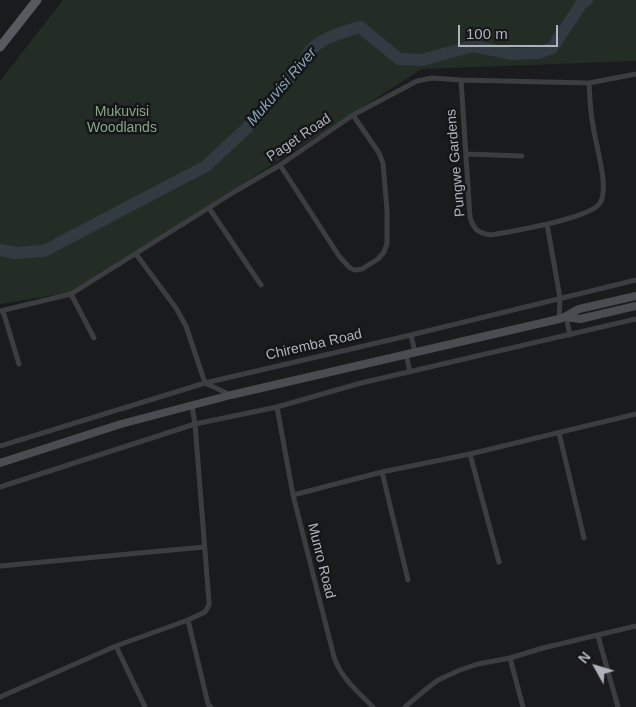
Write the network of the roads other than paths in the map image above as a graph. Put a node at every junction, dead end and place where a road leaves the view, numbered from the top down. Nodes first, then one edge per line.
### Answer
1 (37, 0) edge
2 (0, 47) edge
3 (636, 74) edge
4 (461, 80) junction
5 (589, 83) junction
6 (353, 115) junction
7 (466, 154) junction
8 (522, 156) dead end
9 (280, 165) junction
10 (209, 208) junction
11 (547, 224) junction
12 (136, 254) junction
13 (636, 280) edge
14 (261, 284) dead end
15 (71, 294) junction
16 (636, 296) edge
17 (560, 298) junction
18 (636, 306) edge
19 (2, 311) edge
20 (562, 318) junction
21 (636, 319) edge
22 (411, 335) junction
23 (570, 335) junction
24 (94, 338) dead end
25 (415, 352) junction
26 (406, 354) junction
27 (19, 364) dead end
28 (410, 372) junction
29 (205, 383) junction
30 (231, 395) junction
31 (192, 406) junction
32 (277, 407) junction
33 (636, 414) edge
34 (195, 424) junction
35 (559, 433) junction
36 (0, 446) edge
37 (470, 454) junction
38 (0, 463) edge
39 (382, 472) junction
40 (0, 487) edge
41 (293, 494) junction
42 (584, 538) dead end
43 (204, 547) junction
44 (499, 562) dead end
45 (0, 566) edge
46 (408, 580) dead end
47 (188, 620) junction
48 (636, 626) edge
49 (598, 636) junction
50 (116, 646) junction
51 (510, 658) junction
52 (0, 697) edge
53 (145, 707) edge
54 (211, 707) edge
55 (373, 707) edge
56 (405, 707) edge
57 (523, 707) edge
58 (618, 707) edge

1 - 2 main road
3 - 5 street, Paget Road
4 - 5 street, Paget Road
4 - 6 street, Paget Road
4 - 7 street, Pungwe Gardens
5 - 11 street, Pungwe Gardens
6 - 9 street, Paget Road
6 - 9 street
7 - 8 street
7 - 11 street, Pungwe Gardens
9 - 10 street, Paget Road
10 - 12 street, Paget Road
10 - 14 street
11 - 17 street
12 - 15 street, Paget Road
12 - 29 street
13 - 17 street, Chiremba Road
15 - 19 street, Paget Road
15 - 24 street
16 - 20 main road
17 - 20 street
17 - 22 street, Chiremba Road
18 - 20 main road
19 - 27 street
20 - 23 street
20 - 25 main road
21 - 23 street
22 - 25 street
22 - 29 street, Chiremba Road
23 - 28 street
25 - 26 main road
26 - 28 street
26 - 30 main road
28 - 32 street
29 - 30 street
29 - 36 street, Chiremba Road
30 - 31 main road
31 - 34 street
31 - 38 main road
32 - 34 street
32 - 41 street, Munro Road
33 - 35 street
34 - 40 street
34 - 43 street
35 - 37 street
35 - 42 street
37 - 39 street
37 - 44 street
39 - 41 street
39 - 46 street
41 - 55 street, Munro Road
43 - 45 street
43 - 47 street
47 - 50 street
47 - 54 street
48 - 49 street
49 - 51 street
49 - 58 street
50 - 52 street
50 - 53 street
51 - 56 street
51 - 57 street

